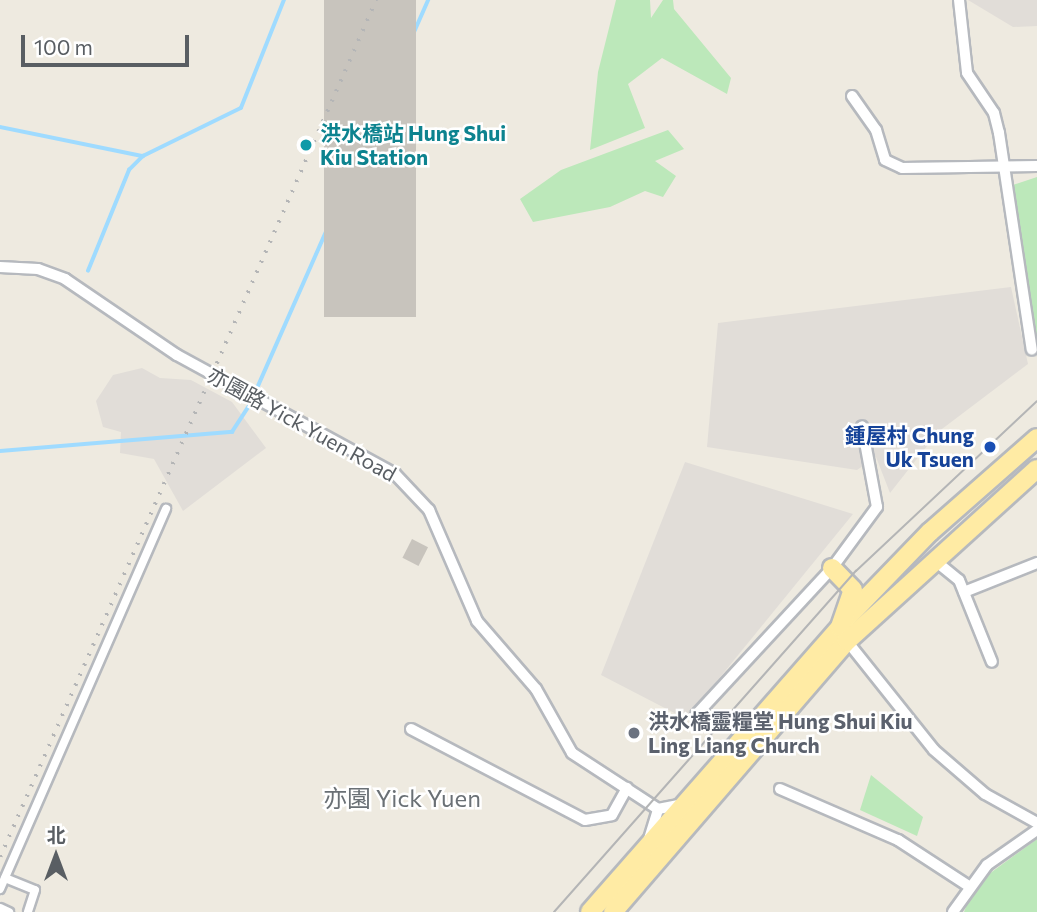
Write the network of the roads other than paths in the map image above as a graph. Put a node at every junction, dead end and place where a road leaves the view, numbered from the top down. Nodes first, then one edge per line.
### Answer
1 (959, 0) edge
2 (852, 96) dead end
3 (1004, 165) junction
4 (1037, 166) edge
5 (0, 267) edge
6 (1032, 350) dead end
7 (862, 426) dead end
8 (1037, 438) edge
9 (1037, 470) edge
10 (166, 509) dead end
11 (916, 547) junction
12 (933, 559) junction
13 (1037, 563) edge
14 (832, 568) junction
15 (876, 588) junction
16 (853, 590) junction
17 (964, 592) junction
18 (843, 622) junction
19 (847, 641) junction
20 (992, 662) dead end
21 (696, 715) dead end
22 (411, 729) dead end
23 (627, 788) junction
24 (780, 789) dead end
25 (684, 804) junction
26 (658, 808) junction
27 (1037, 823) edge
28 (1037, 830) edge
29 (647, 844) junction
30 (5, 878) junction
31 (967, 885) junction
32 (0, 889) edge
33 (0, 908) edge
34 (9, 912) edge
35 (28, 912) edge
36 (590, 912) edge
37 (613, 912) edge
38 (953, 912) edge

1 - 3 street
2 - 3 street
3 - 4 street
3 - 6 street
5 - 23 street, 亦園路 Yick Yuen Road
7 - 14 street
8 - 11 main road
9 - 12 main road
10 - 30 street
11 - 12 main road
11 - 15 main road
12 - 17 street
12 - 19 main road
13 - 17 street
14 - 16 main road
14 - 21 street
15 - 16 main road
15 - 18 main road
16 - 18 main road
17 - 20 street
18 - 25 main road
19 - 27 street
19 - 37 main road
22 - 23 street
23 - 26 street, 亦園路 Yick Yuen Road
24 - 31 street
25 - 26 street
25 - 29 main road
26 - 29 street
28 - 31 street
29 - 36 main road
30 - 32 street
30 - 35 street
31 - 38 street
33 - 34 street

